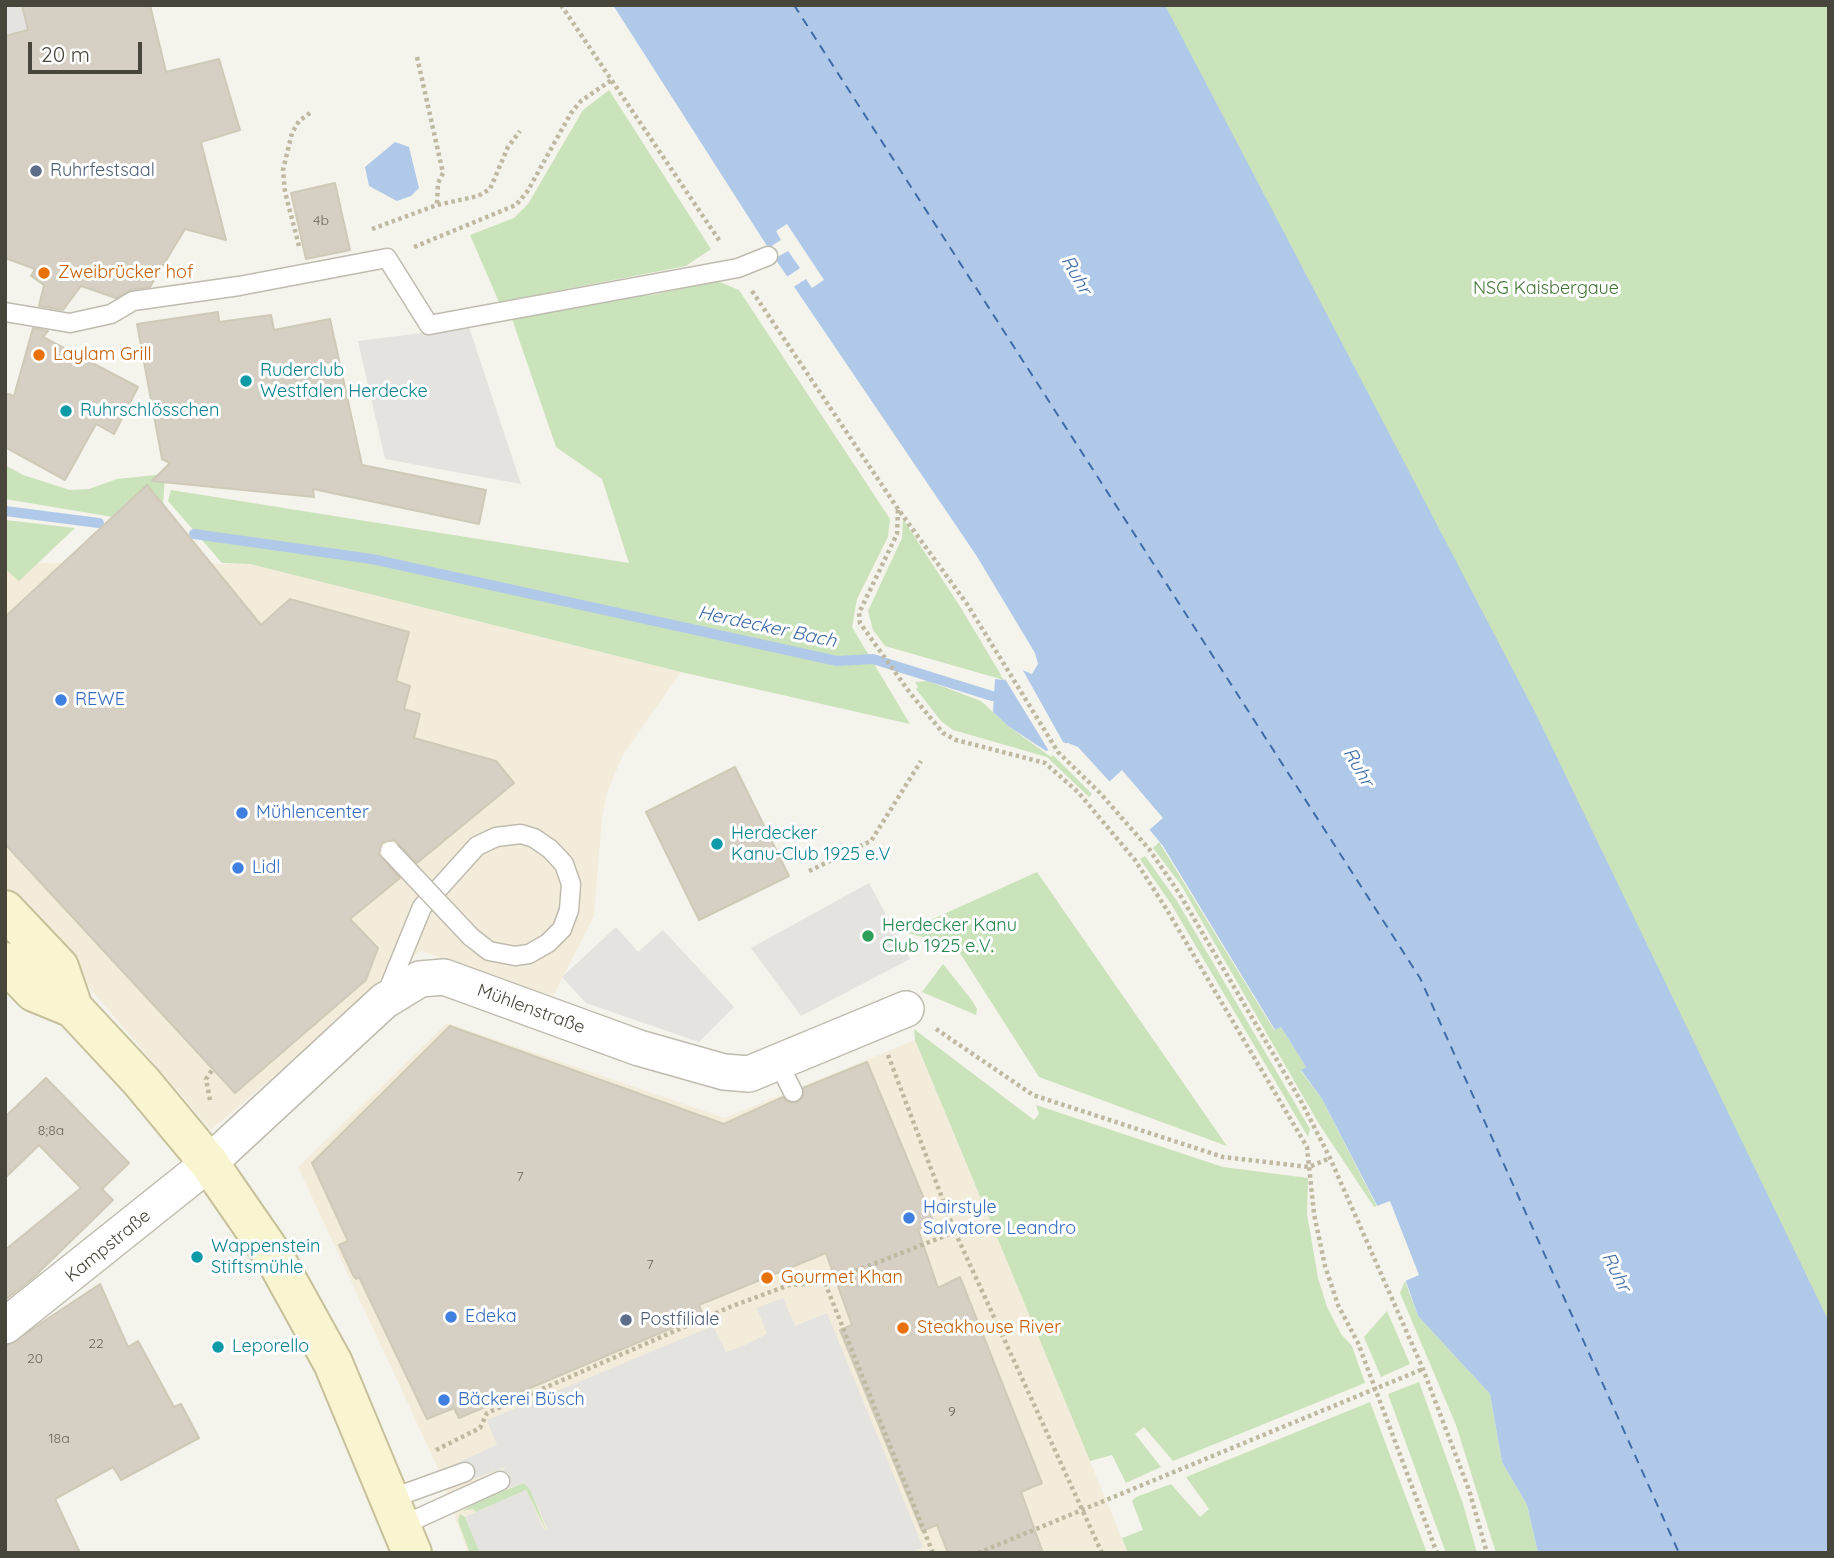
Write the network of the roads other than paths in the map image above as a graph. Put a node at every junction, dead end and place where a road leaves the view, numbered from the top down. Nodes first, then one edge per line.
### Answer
1 (768, 256) dead end
2 (5, 312) edge
3 (390, 851) dead end
4 (5, 910) edge
5 (5, 962) edge
6 (384, 1002) junction
7 (74, 1008) junction
8 (890, 1015) road end
9 (209, 1163) junction
10 (5, 1326) edge
11 (466, 1472) dead end
12 (500, 1481) dead end
13 (399, 1526) edge

1 - 2 lane
3 - 6 lane, bridge
4 - 7 main road
5 - 7 main road
6 - 8 street, Mühlenstraße
6 - 9 street, Mühlenstraße
7 - 9 main road
9 - 10 street, Kampstraße
9 - 13 main road
11 - 13 lane
12 - 13 lane

